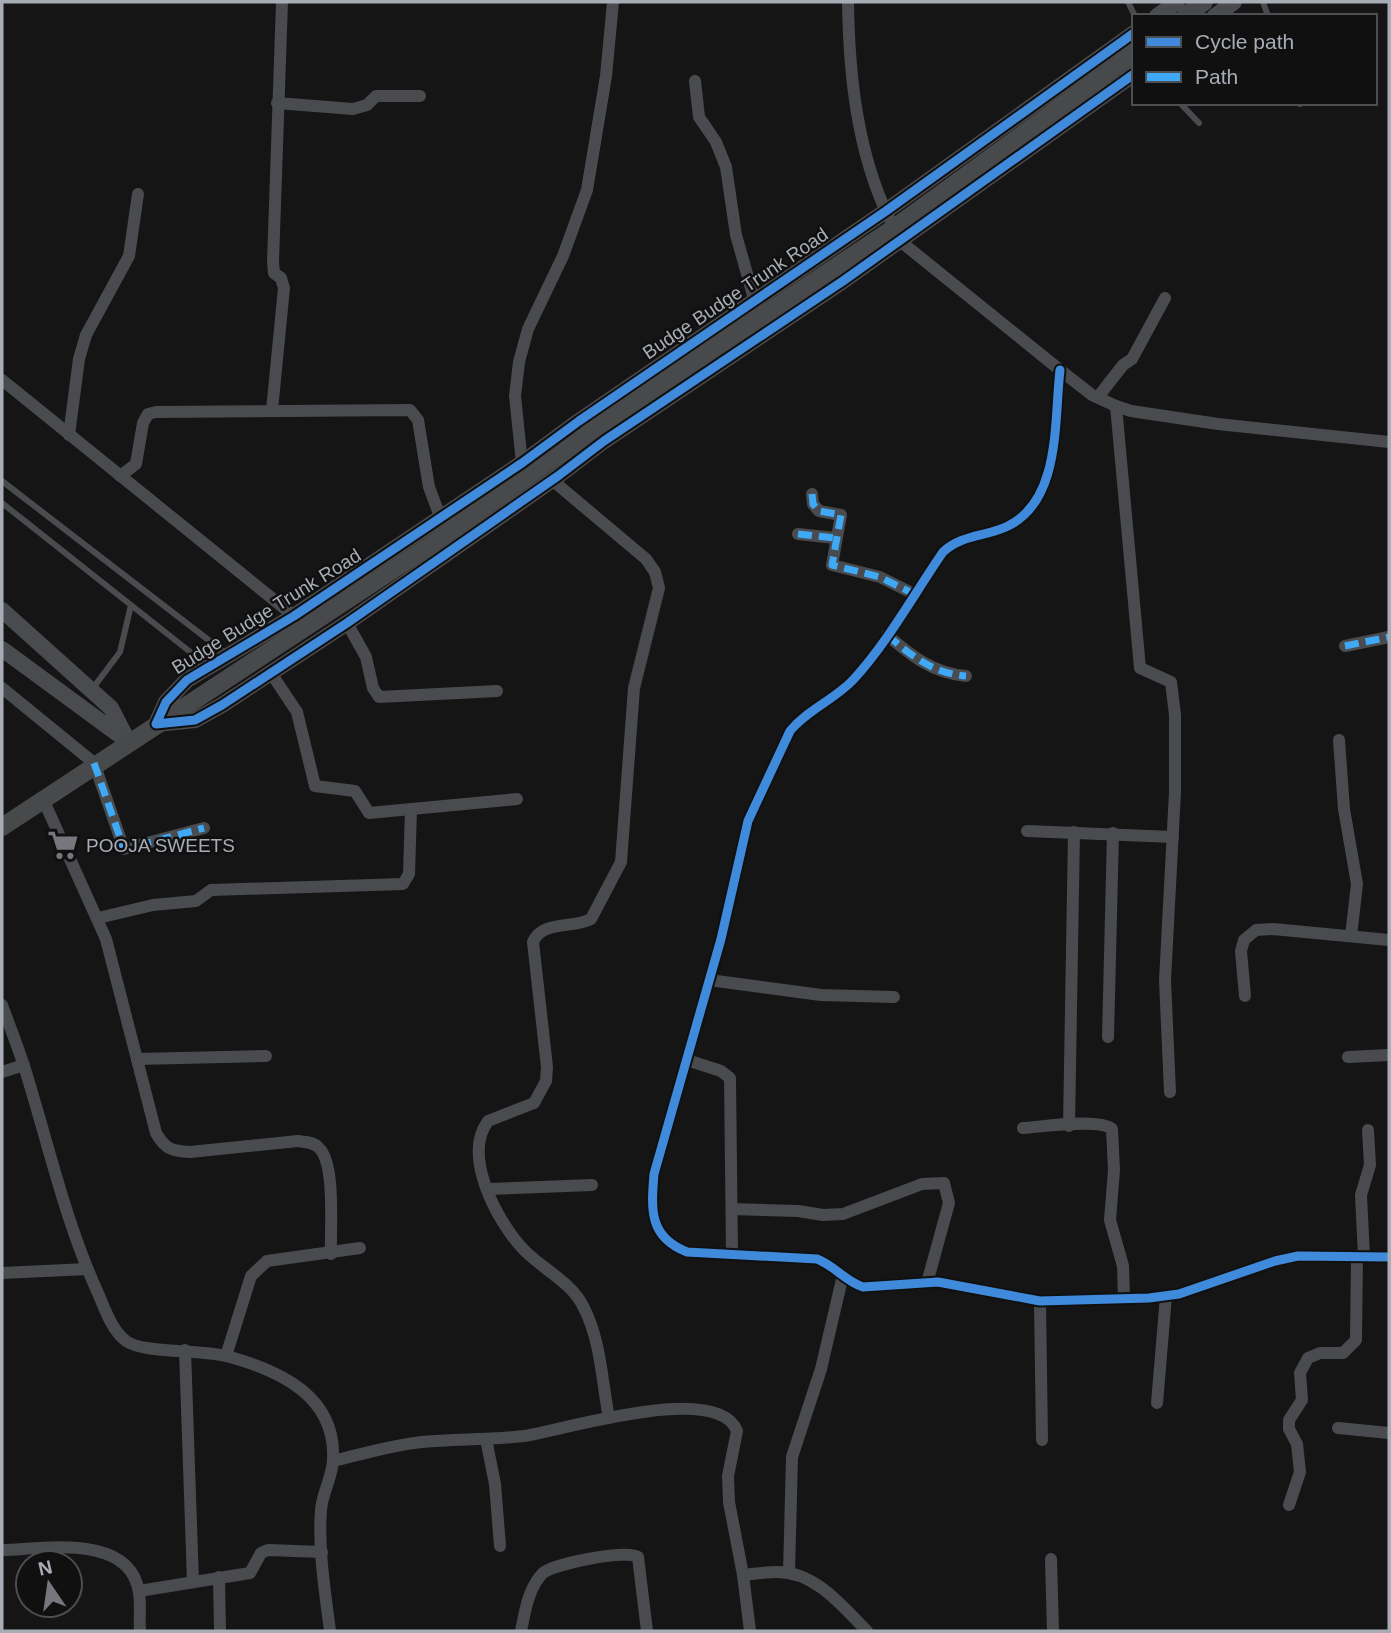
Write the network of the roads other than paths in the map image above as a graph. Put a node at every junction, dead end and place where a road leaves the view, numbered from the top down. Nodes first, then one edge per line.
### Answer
1 (282, 2) edge
2 (613, 2) edge
3 (848, 2) edge
4 (1177, 2) edge
5 (1205, 2) edge
6 (1234, 2) edge
7 (1160, 14) edge
8 (1188, 14) edge
9 (1218, 14) edge
10 (1132, 34) edge
11 (1132, 54) edge
12 (1132, 75) edge
13 (695, 80) dead end
14 (420, 96) dead end
15 (277, 103) junction
16 (1182, 105) edge
17 (1199, 123) dead end
18 (138, 194) dead end
19 (886, 211) junction
20 (900, 241) junction
21 (1165, 298) dead end
22 (755, 302) junction
23 (1060, 370) junction
24 (2, 380) edge
25 (1098, 397) junction
26 (1116, 406) junction
27 (272, 410) junction
28 (69, 435) junction
29 (1389, 442) edge
30 (522, 463) junction
31 (120, 476) junction
32 (555, 478) junction
33 (2, 481) edge
34 (812, 494) dead end
35 (2, 503) edge
36 (441, 519) junction
37 (798, 534) dead end
38 (835, 538) junction
39 (914, 594) junction
40 (131, 605) junction
41 (2, 610) edge
42 (294, 616) junction
43 (347, 623) junction
44 (887, 635) junction
45 (1389, 637) edge
46 (1345, 646) dead end
47 (2, 649) edge
48 (229, 656) junction
49 (210, 667) junction
50 (271, 673) junction
51 (966, 676) dead end
52 (2, 688) edge
53 (93, 688) junction
54 (496, 691) dead end
55 (156, 724) junction
56 (1339, 740) dead end
57 (128, 741) junction
58 (94, 763) junction
59 (43, 799) junction
60 (517, 799) dead end
61 (411, 809) junction
62 (2, 827) edge
63 (204, 828) dead end
64 (1027, 831) dead end
65 (1074, 832) junction
66 (1113, 833) junction
67 (1173, 837) junction
68 (98, 918) junction
69 (1351, 936) junction
70 (1389, 940) edge
71 (709, 979) junction
72 (1245, 996) dead end
73 (894, 997) dead end
74 (2, 1005) edge
75 (1108, 1037) dead end
76 (1389, 1055) edge
77 (266, 1056) dead end
78 (1348, 1057) dead end
79 (137, 1059) junction
80 (687, 1060) junction
81 (24, 1065) junction
82 (2, 1072) edge
83 (1170, 1092) dead end
84 (1069, 1125) junction
85 (1023, 1128) dead end
86 (1368, 1130) dead end
87 (592, 1185) dead end
88 (488, 1189) junction
89 (732, 1209) junction
90 (360, 1248) dead end
91 (732, 1253) junction
92 (331, 1254) junction
93 (1361, 1256) junction
94 (1389, 1257) edge
95 (87, 1269) junction
96 (2, 1273) edge
97 (843, 1275) junction
98 (927, 1283) junction
99 (1166, 1296) junction
100 (1124, 1298) junction
101 (1040, 1301) junction
102 (185, 1350) junction
103 (226, 1356) junction
104 (1157, 1403) dead end
105 (608, 1418) junction
106 (1338, 1428) dead end
107 (1389, 1433) edge
108 (486, 1439) junction
109 (1042, 1440) dead end
110 (334, 1461) junction
111 (1289, 1505) dead end
112 (500, 1546) dead end
113 (2, 1550) edge
114 (322, 1552) junction
115 (1051, 1559) dead end
116 (789, 1573) junction
117 (750, 1574) junction
118 (219, 1577) junction
119 (193, 1582) junction
120 (139, 1591) junction
121 (140, 1631) edge
122 (220, 1631) edge
123 (330, 1631) edge
124 (521, 1631) edge
125 (647, 1631) edge
126 (750, 1631) edge
127 (867, 1631) edge
128 (1053, 1631) edge

1 - 15 street
2 - 30 street
3 - 19 street
4 - 7 street
5 - 8 main road
6 - 9 street
10 - 19 street, Budge Budge Trunk Road
11 - 55 main road, bridge
12 - 20 street
13 - 22 street
14 - 15 street
15 - 27 street
16 - 17 lane
18 - 28 street
19 - 20 street
19 - 22 street, Budge Budge Trunk Road
20 - 23 street
20 - 32 street
21 - 25 street
22 - 30 street, Budge Budge Trunk Road
23 - 25 street
23 - 39 street
24 - 28 street
25 - 26 street
26 - 29 street
26 - 67 street
27 - 31 street
27 - 36 street
28 - 31 street
30 - 36 street, Budge Budge Trunk Road
31 - 42 street
32 - 43 street
32 - 88 street
33 - 48 lane
34 - 38 street
35 - 40 lane
36 - 42 street, Budge Budge Trunk Road
37 - 38 street
38 - 39 street
39 - 44 street
40 - 49 lane
40 - 53 lane
41 - 53 street
42 - 48 street, Budge Budge Trunk Road
43 - 50 street
43 - 54 street
44 - 51 street
44 - 71 street
45 - 46 street
47 - 57 street
48 - 49 street, Budge Budge Trunk Road
49 - 55 street, Budge Budge Trunk Road
50 - 55 street
50 - 61 street
52 - 58 street
53 - 57 street
55 - 57 main road
56 - 69 street
57 - 58 main road
58 - 59 main road
58 - 63 street
59 - 62 main road
59 - 68 street
60 - 61 street
61 - 68 street
64 - 65 street
65 - 66 street
65 - 84 street
66 - 67 street
66 - 75 street
67 - 83 street
68 - 79 street
69 - 70 street
69 - 72 street
71 - 73 street
71 - 80 street
74 - 81 street
76 - 78 street
77 - 79 street
79 - 92 street
80 - 89 street
80 - 91 street
81 - 82 street
81 - 95 street
84 - 85 street
84 - 100 street
86 - 93 street
87 - 88 street
88 - 105 street
89 - 91 street
89 - 98 street
90 - 92 street
91 - 97 street
92 - 103 street
93 - 94 street
93 - 99 street
93 - 111 street
95 - 96 street
95 - 102 street
97 - 98 street
97 - 116 street
98 - 101 street
99 - 100 street
99 - 104 street
100 - 101 street
101 - 109 street
102 - 103 street
102 - 119 street
103 - 110 street
105 - 108 street
105 - 117 street
106 - 107 street
108 - 110 street
108 - 112 street
110 - 114 street
113 - 120 street
114 - 118 street
114 - 123 street
115 - 128 street
116 - 117 street
116 - 127 street
117 - 126 street
118 - 119 street
118 - 122 street
119 - 120 street
120 - 121 street
124 - 125 street

